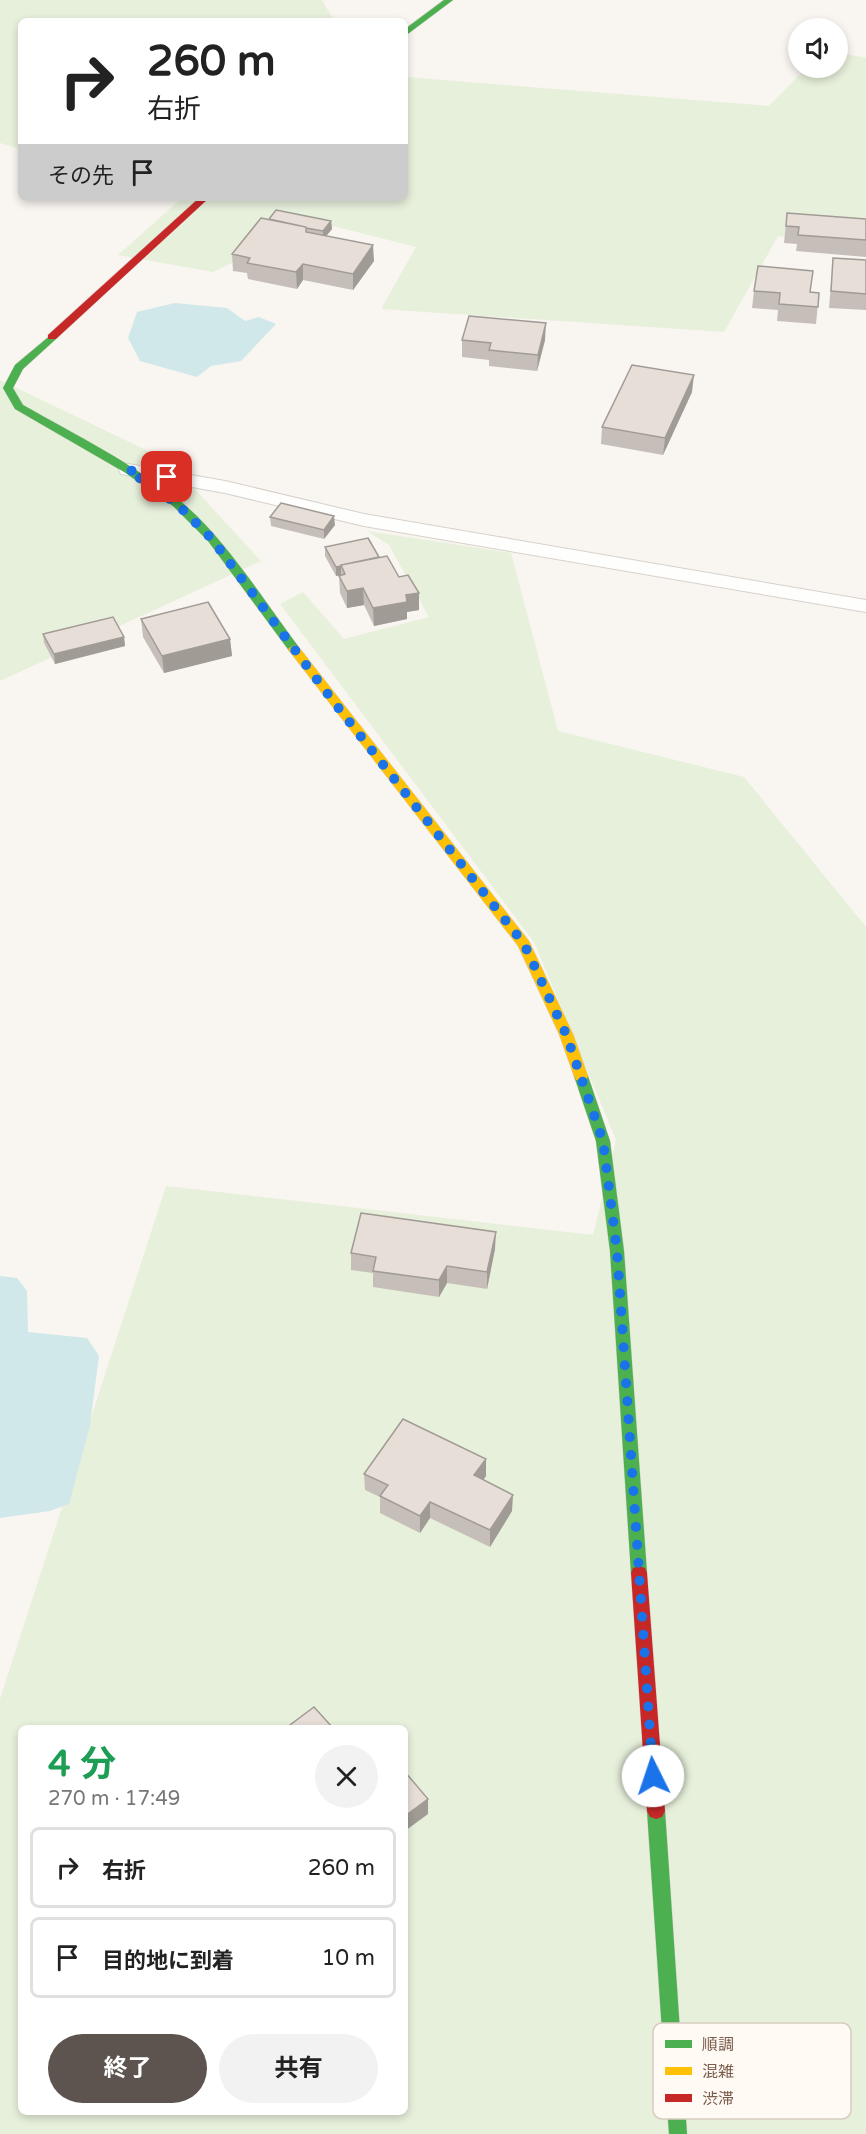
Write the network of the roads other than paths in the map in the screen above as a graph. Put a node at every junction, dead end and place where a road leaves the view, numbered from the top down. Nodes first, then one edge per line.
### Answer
1 (449, 0) edge
2 (408, 31) edge
3 (201, 201) edge
4 (3, 388) edge
5 (128, 470) junction
6 (866, 606) edge
7 (670, 2023) edge
8 (677, 2119) edge
9 (678, 2134) edge

1 - 2 street
3 - 4 street
4 - 5 street
5 - 6 lane
5 - 7 street
8 - 9 street

